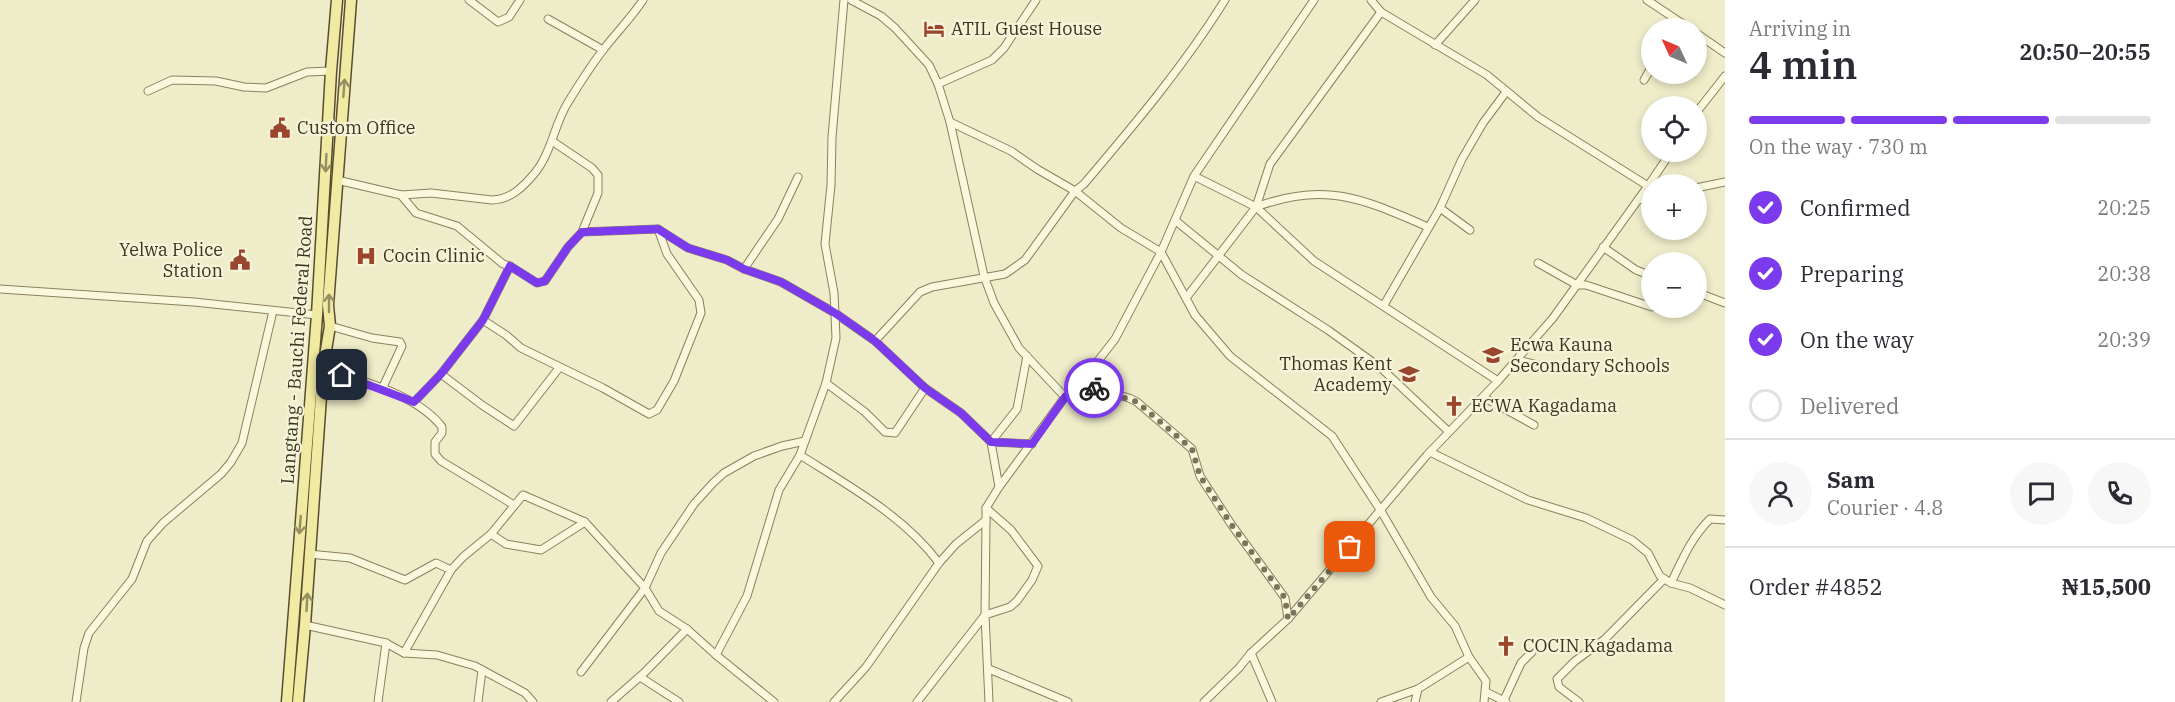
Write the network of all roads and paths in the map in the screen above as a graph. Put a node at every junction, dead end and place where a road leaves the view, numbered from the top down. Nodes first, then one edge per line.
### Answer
1 (338, 0) edge
2 (351, 0) edge
3 (469, 0) edge
4 (520, 0) edge
5 (643, 0) edge
6 (844, 0) edge
7 (851, 0) edge
8 (1036, 0) edge
9 (1225, 0) edge
10 (1314, 0) edge
11 (1371, 0) edge
12 (1474, 0) edge
13 (1647, 0) edge
14 (1381, 12) junction
15 (1674, 18) edge
16 (548, 19) dead end
17 (1707, 41) edge
18 (1435, 45) junction
19 (603, 50) junction
20 (1725, 53) edge
21 (331, 70) junction
22 (1725, 76) edge
23 (938, 84) junction
24 (148, 91) dead end
25 (1506, 92) junction
26 (1707, 99) edge
27 (950, 122) junction
28 (552, 141) junction
29 (1194, 176) junction
30 (798, 177) dead end
31 (337, 180) junction
32 (1641, 182) edge
33 (1725, 182) edge
34 (1707, 186) edge
35 (1075, 191) junction
36 (401, 195) junction
37 (1641, 196) edge
38 (1641, 199) edge
39 (1638, 200) junction
40 (1256, 207) junction
41 (1440, 208) junction
42 (1176, 221) junction
43 (1428, 228) junction
44 (658, 229) junction
45 (1470, 230) dead end
46 (582, 232) junction
47 (1603, 247) junction
48 (1161, 252) junction
49 (1218, 255) junction
50 (1538, 263) dead end
51 (510, 266) junction
52 (744, 269) junction
53 (1641, 272) edge
54 (985, 279) junction
55 (1577, 285) junction
56 (0, 289) edge
57 (1707, 296) edge
58 (1186, 298) junction
59 (1641, 303) edge
60 (1725, 303) edge
61 (1384, 305) junction
62 (273, 311) junction
63 (835, 313) junction
64 (317, 315) junction
65 (483, 320) junction
66 (330, 326) junction
67 (875, 341) junction
68 (1027, 356) junction
69 (1517, 360) junction
70 (559, 368) junction
71 (1561, 368) dead end
72 (322, 369) junction
73 (441, 374) junction
74 (1498, 381) junction
75 (826, 384) junction
76 (1080, 384) junction
77 (925, 388) junction
78 (382, 389) junction
79 (1065, 397) junction
80 (1483, 397) junction
81 (414, 402) junction
82 (1534, 425) dead end
83 (1448, 431) junction
84 (805, 441) junction
85 (991, 442) junction
86 (1032, 444) junction
87 (1430, 452) junction
88 (800, 455) junction
89 (999, 488) junction
90 (514, 505) junction
91 (986, 508) junction
92 (1381, 511) junction
93 (986, 520) junction
94 (1725, 520) edge
95 (585, 522) junction
96 (491, 534) junction
97 (309, 554) junction
98 (939, 563) junction
99 (451, 570) junction
100 (1664, 579) junction
101 (1671, 583) junction
102 (645, 588) junction
103 (1725, 605) edge
104 (985, 615) junction
105 (1288, 619) junction
106 (305, 625) junction
107 (687, 629) junction
108 (386, 643) junction
109 (1532, 652) dead end
110 (405, 653) junction
111 (1251, 653) junction
112 (716, 655) junction
113 (1470, 657) junction
114 (989, 669) junction
115 (482, 670) junction
116 (581, 672) dead end
117 (640, 677) junction
118 (1418, 689) junction
119 (1486, 692) junction
120 (1505, 701) edge
121 (76, 702) edge
122 (286, 702) edge
123 (298, 702) edge
124 (378, 702) edge
125 (478, 702) edge
126 (533, 702) edge
127 (611, 702) edge
128 (679, 702) edge
129 (774, 702) edge
130 (834, 702) edge
131 (917, 702) edge
132 (989, 702) edge
133 (1068, 702) edge
134 (1204, 702) edge
135 (1272, 702) edge
136 (1381, 702) edge
137 (1415, 702) edge
138 (1484, 702) edge
139 (1579, 702) edge

1 - 21 main road, Langtang - Bauchi Federal Road
31 -> 2 main road
3 - 4 street
5 - 19 street
6 - 63 street
7 - 23 street
8 - 23 street
9 - 35 street
10 - 29 street
11 - 14 street
12 - 18 street
13 - 15 street
14 - 18 street
14 - 40 street
16 - 19 street
17 - 20 street
18 - 25 street
19 - 28 street
21 - 24 street
21 -> 64 main road, Langtang - Bauchi Federal Road
22 - 26 street
23 - 27 street
25 - 32 street
25 - 41 street
27 - 35 street
27 - 54 street
28 - 36 street
28 - 46 street
29 - 40 street
29 - 42 street
30 - 52 street
31 - 36 street
66 -> 31 main road
33 - 34 street
35 - 48 street
35 - 54 street
36 - 51 street
37 - 39 street
38 - 39 street
39 - 47 street
40 - 43 street
40 - 49 street
40 - 61 street
41 - 43 street
41 - 45 street
42 - 48 street
42 - 49 street
43 - 61 street
44 - 46 street
44 - 52 street
44 - 70 street
46 - 51 street
47 - 53 street
47 - 55 street
48 - 58 street
48 - 76 street
49 - 58 street
49 - 83 street
50 - 55 street
51 - 65 street
52 - 63 street
54 - 67 street
54 - 68 street
55 - 59 street
55 - 69 street
56 - 62 street
57 - 60 street
58 - 92 street
61 - 74 street
62 - 64 street
62 - 121 street
63 - 67 street
63 - 75 street
64 -> 122 main road, Langtang - Bauchi Federal Road
65 - 70 street
65 - 73 street
66 - 72 main road
66 - 78 street
67 - 77 street
68 - 79 street
68 - 85 street
69 - 71 street
69 - 74 street
70 - 73 street
72 - 78 street
72 - 97 main road
73 - 81 street
74 - 80 street
75 - 77 street
75 - 84 street
76 - 79 street
76 - 105 street
77 - 85 street
78 - 81 street
79 - 86 street
80 - 82 street
80 - 83 street
81 - 90 street
83 - 87 street
84 - 88 street
84 - 102 street
85 - 86 street
85 - 89 street
86 - 89 street
87 - 92 street
87 - 100 street
88 - 98 street
88 - 112 street
89 - 91 street
90 - 95 street
90 - 96 street
91 - 93 street
91 - 104 street
92 - 105 street
92 - 113 street
93 - 98 street
93 - 104 street
94 - 101 street
95 - 96 street
95 - 102 street
96 - 99 street
97 - 99 street
106 -> 97 main road
98 - 130 street
99 - 110 street
100 - 101 street
100 - 139 street
101 - 103 street
102 - 107 street
102 - 116 street
104 - 114 street
104 - 131 street
105 - 111 street
106 - 108 street
106 - 123 main road
107 - 112 street
107 - 117 street
108 - 110 street
108 - 124 street
109 - 120 street
110 - 115 street
111 - 134 street
111 - 135 street
112 - 129 street
113 - 118 street
113 - 119 street
114 - 132 street
114 - 133 street
115 - 125 street
115 - 126 street
117 - 127 street
117 - 128 street
118 - 136 street
118 - 137 street
119 - 120 street
119 - 138 street

